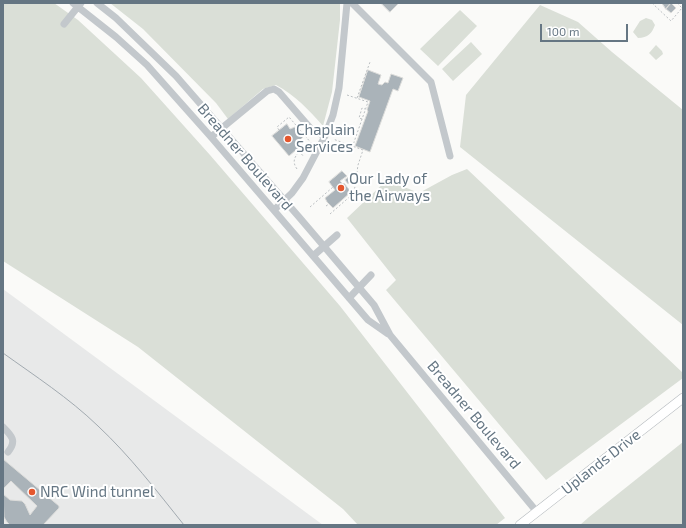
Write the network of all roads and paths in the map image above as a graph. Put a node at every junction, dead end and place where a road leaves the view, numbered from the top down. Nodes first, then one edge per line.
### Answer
1 (97, 3) edge
2 (347, 3) edge
3 (352, 3) edge
4 (652, 3) edge
5 (675, 3) edge
6 (78, 4) edge
7 (683, 8) edge
8 (64, 24) dead end
9 (130, 31) junction
10 (120, 41) junction
11 (370, 62) dead end
12 (347, 95) dead end
13 (357, 98) junction
14 (366, 109) junction
15 (362, 119) junction
16 (223, 129) junction
17 (279, 130) dead end
18 (324, 136) junction
19 (211, 137) junction
20 (333, 138) dead end
21 (312, 144) dead end
22 (352, 146) junction
23 (450, 156) dead end
24 (304, 157) dead end
25 (297, 169) dead end
26 (333, 187) dead end
27 (284, 201) junction
28 (329, 204) dead end
29 (326, 206) dead end
30 (310, 207) dead end
31 (274, 210) junction
32 (330, 214) dead end
33 (337, 235) dead end
34 (323, 246) junction
35 (313, 256) junction
36 (371, 275) dead end
37 (358, 288) junction
38 (349, 298) junction
39 (390, 335) junction
40 (683, 398) edge
41 (3, 427) edge
42 (8, 452) dead end
43 (537, 512) junction
44 (520, 525) edge

1 - 9 street, Breadner Boulevard
2 - 18 street
3 - 23 street
4 - 7 path
5 - 7 path
6 - 8 street
6 - 10 street, Breadner Boulevard
9 - 10 street
9 - 16 street, Breadner Boulevard
10 - 19 street, Breadner Boulevard
11 - 13 path
12 - 13 path
13 - 14 path
14 - 15 path
14 - 15 path
15 - 22 path
16 - 18 street
16 - 19 street
16 - 27 street, Breadner Boulevard
17 - 21 path
18 - 27 street
19 - 31 street, Breadner Boulevard
20 - 22 path
22 - 32 path
24 - 25 path
26 - 30 path
27 - 31 street
27 - 34 street, Breadner Boulevard
28 - 29 path
31 - 35 street, Breadner Boulevard
33 - 34 street
34 - 35 street
34 - 37 street, Breadner Boulevard
35 - 38 street, Breadner Boulevard
36 - 37 street
37 - 38 street
37 - 39 street, Breadner Boulevard
38 - 39 street, Breadner Boulevard
39 - 43 street, Breadner Boulevard
40 - 43 main road, Uplands Drive
41 - 42 street
43 - 44 main road, Uplands Drive

